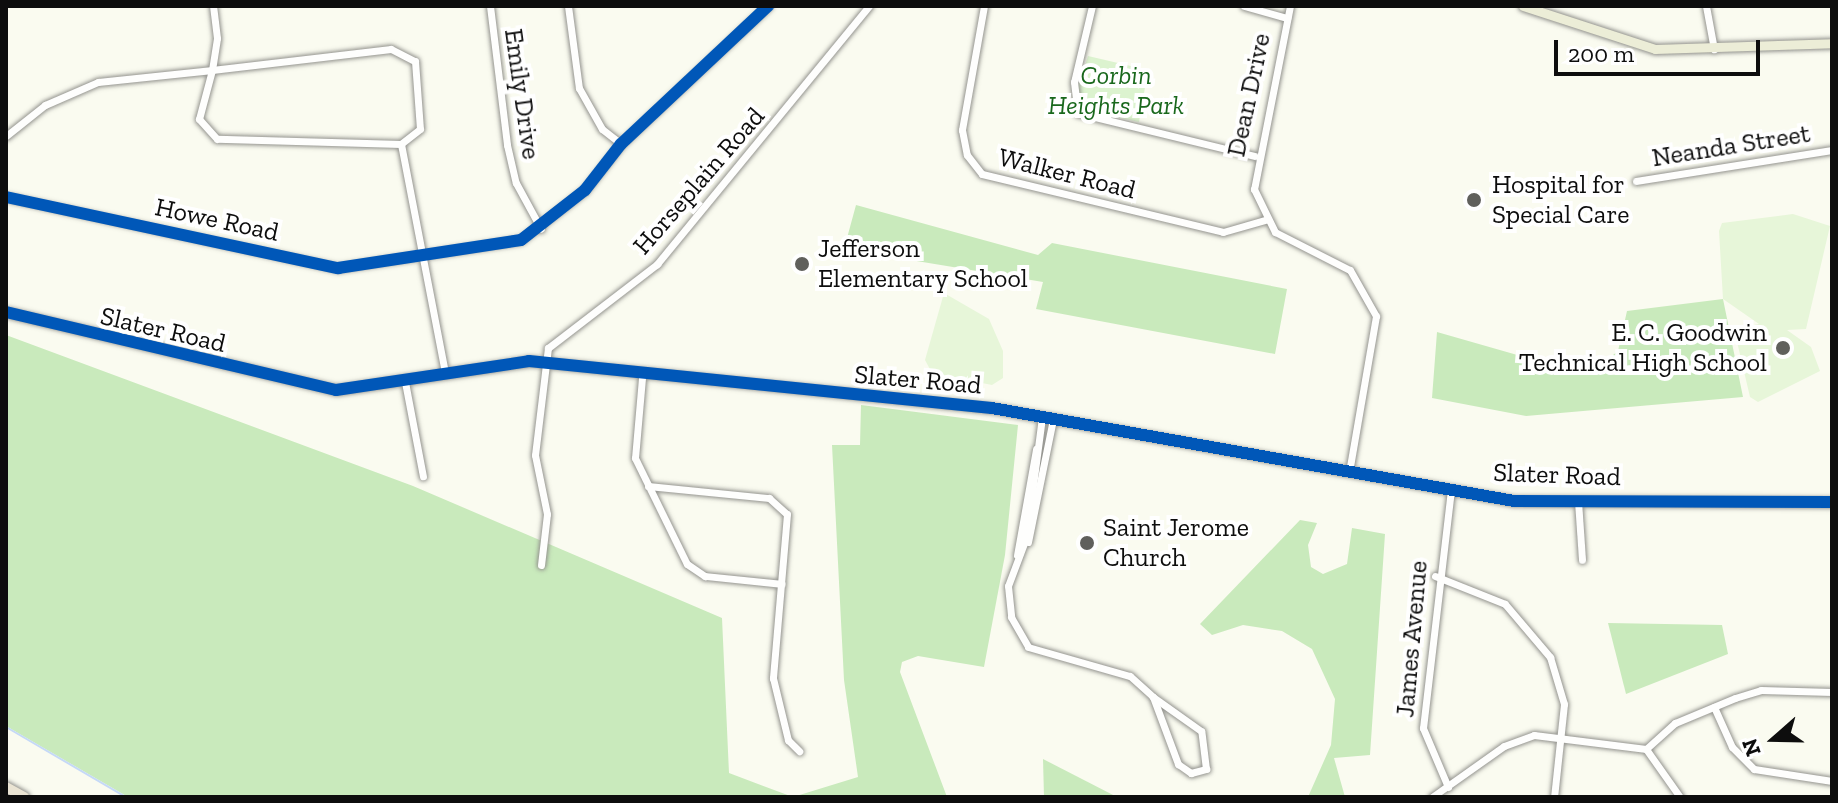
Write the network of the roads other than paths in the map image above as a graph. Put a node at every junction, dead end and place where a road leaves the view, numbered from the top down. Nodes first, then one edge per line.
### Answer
1 (213, 6) edge
2 (490, 6) edge
3 (568, 6) edge
4 (768, 6) edge
5 (869, 6) edge
6 (984, 6) edge
7 (1092, 6) edge
8 (1244, 6) edge
9 (1290, 6) edge
10 (1523, 6) edge
11 (1706, 6) edge
12 (1287, 18) junction
13 (1832, 43) edge
14 (1714, 49) junction
15 (212, 70) junction
16 (6, 136) edge
17 (401, 144) junction
18 (621, 144) junction
19 (1832, 150) edge
20 (1255, 156) junction
21 (1636, 181) dead end
22 (6, 197) edge
23 (1265, 220) junction
24 (541, 229) junction
25 (420, 255) junction
26 (6, 312) edge
27 (545, 364) junction
28 (445, 372) junction
29 (642, 378) junction
30 (405, 382) junction
31 (1042, 417) junction
32 (1053, 419) junction
33 (1350, 467) junction
34 (423, 476) dead end
35 (648, 486) junction
36 (1451, 489) junction
37 (1578, 501) junction
38 (1832, 502) edge
39 (1582, 560) dead end
40 (1016, 561) junction
41 (541, 565) dead end
42 (1435, 576) junction
43 (782, 584) junction
44 (1832, 692) edge
45 (1153, 697) junction
46 (1714, 707) junction
47 (1563, 736) junction
48 (1646, 749) junction
49 (799, 751) dead end
50 (1832, 781) edge
51 (6, 787) edge
52 (1448, 787) junction
53 (1678, 794) edge
54 (24, 797) edge
55 (1432, 797) edge
56 (1554, 797) edge
57 (1667, 797) edge

1 - 15 street
2 - 24 street, Emily Drive
3 - 18 street
4 - 18 street
5 - 27 street, Horseplain Road
6 - 23 street, Walker Road
7 - 20 street
8 - 12 street
9 - 12 street, Dean Drive
10 - 14 main road
11 - 14 street
12 - 20 street, Dean Drive
13 - 14 main road
15 - 16 street
15 - 17 street
15 - 17 street
17 - 25 street
18 - 24 street
19 - 21 street, Neanda Street
20 - 23 street, Dean Drive
22 - 25 street, Howe Road
23 - 33 street
24 - 25 street, Howe Road
25 - 28 street
26 - 30 main road, Slater Road
27 - 28 main road, Slater Road
27 - 29 main road, Slater Road
27 - 41 street
28 - 30 main road, Slater Road
29 - 31 main road, Slater Road
29 - 35 street
30 - 34 street
31 - 32 main road, Slater Road
31 - 40 street
32 - 33 main road, Slater Road
32 - 40 street
33 - 36 main road, Slater Road
35 - 43 street
35 - 43 street
36 - 37 main road, Slater Road
36 - 42 street, James Avenue
37 - 38 main road, Slater Road
37 - 39 street
40 - 45 street
42 - 47 street
42 - 52 street, James Avenue
43 - 49 street
44 - 46 street
45 - 45 street
46 - 48 street
46 - 50 street
47 - 48 street
47 - 52 street
47 - 56 street
48 - 53 street
51 - 54 highway
52 - 55 street
53 - 57 street

